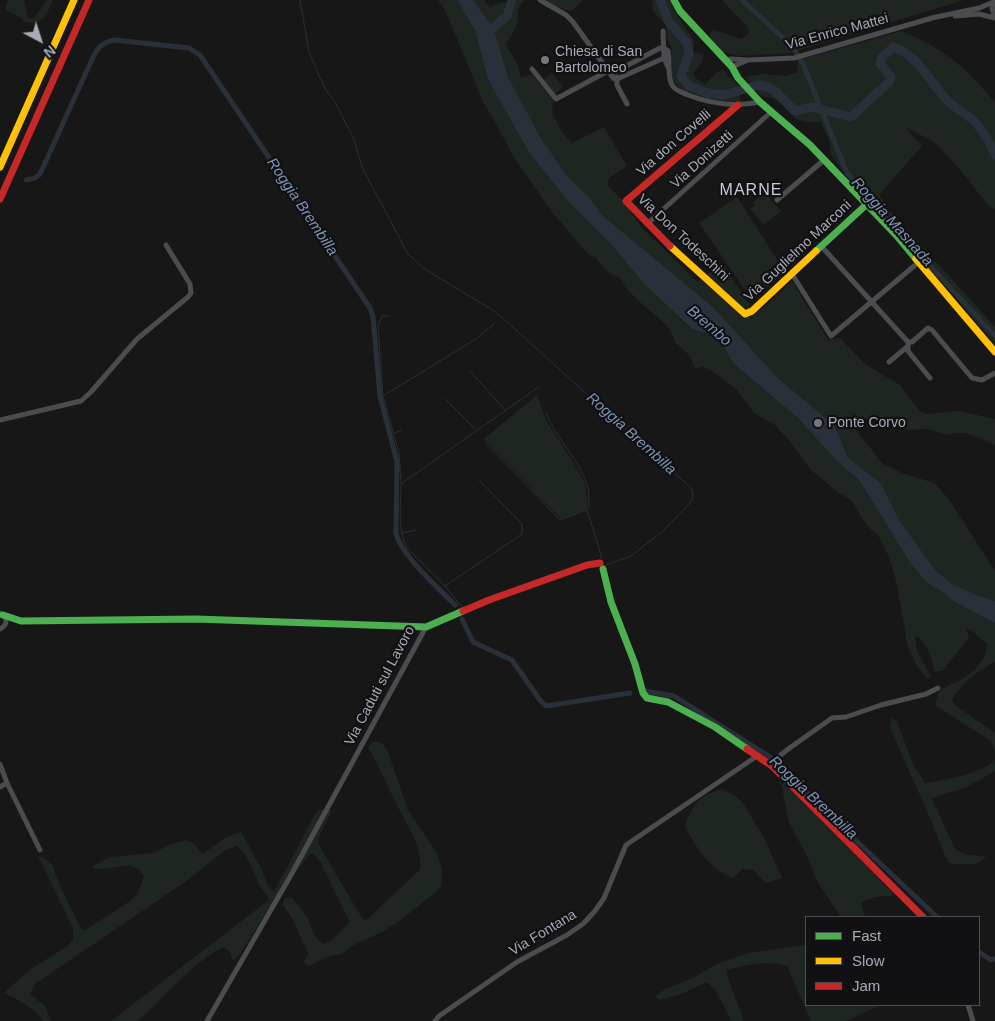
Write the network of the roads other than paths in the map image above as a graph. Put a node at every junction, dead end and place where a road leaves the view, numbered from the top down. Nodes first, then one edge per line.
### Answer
1 (74, 0) edge
2 (90, 0) edge
3 (540, 0) edge
4 (674, 0) edge
5 (994, 1) edge
6 (932, 18) junction
7 (995, 18) edge
8 (663, 31) dead end
9 (664, 48) junction
10 (664, 58) junction
11 (724, 60) junction
12 (748, 60) junction
13 (732, 67) junction
14 (532, 69) dead end
15 (669, 69) junction
16 (608, 71) junction
17 (615, 72) junction
18 (617, 79) junction
19 (760, 102) junction
20 (627, 104) dead end
21 (738, 105) junction
22 (771, 112) junction
23 (824, 160) junction
24 (0, 167) edge
25 (0, 199) edge
26 (777, 200) dead end
27 (626, 201) joint
28 (867, 204) junction
29 (647, 224) junction
30 (166, 245) dead end
31 (822, 247) junction
32 (920, 261) junction
33 (792, 274) junction
34 (872, 301) junction
35 (745, 314) joint
36 (908, 345) junction
37 (995, 352) edge
38 (889, 362) dead end
39 (995, 373) edge
40 (930, 378) dead end
41 (0, 420) edge
42 (2, 614) edge
43 (426, 627) junction
44 (0, 630) edge
45 (938, 688) dead end
46 (757, 756) junction
47 (0, 764) edge
48 (772, 765) junction
49 (7, 783) junction
50 (0, 787) edge
51 (40, 850) dead end
52 (922, 916) edge
53 (968, 1006) edge
54 (207, 1021) edge
55 (435, 1021) edge
56 (973, 1021) edge

1 - 24 main road
2 - 25 main road
3 - 16 street
4 - 11 main road
5 - 6 street, Via Enrico Mattei
5 - 7 street, Via Enrico Mattei
6 - 7 street, Via Enrico Mattei
6 - 12 street, Via Enrico Mattei
8 - 9 street
9 - 10 street
9 - 15 street
9 - 17 street
10 - 15 street
10 - 18 street
11 - 12 street, Via Enrico Mattei
11 - 13 main road
12 - 13 street, Via Enrico Mattei
13 - 19 main road
14 - 16 street
15 - 21 street
16 - 17 street
16 - 18 street
17 - 18 street
18 - 20 street
19 - 21 street
19 - 22 main road
21 - 27 main road, Via don Covelli
22 - 23 main road
22 - 29 street, Via Donizetti
23 - 26 street
23 - 28 main road
27 - 29 main road, Via Don Todeschini
28 - 31 main road, Via Guglielmo Marconi
28 - 32 main road
29 - 35 main road, Via Don Todeschini
30 - 41 street
31 - 33 main road, Via Guglielmo Marconi
31 - 34 street
32 - 34 street
32 - 37 main road
33 - 34 street
33 - 35 main road, Via Guglielmo Marconi
34 - 36 street
36 - 38 street
36 - 39 street
36 - 40 street
42 - 43 main road, Via Caduti sul Lavoro
42 - 44 street, Via Caduti sul Lavoro
43 - 46 main road
43 - 54 street, Via Caduti sul Lavoro
45 - 48 street
46 - 48 main road
46 - 55 street, Via Fontana
47 - 49 street
48 - 52 main road
49 - 50 street
49 - 51 street
53 - 56 street

